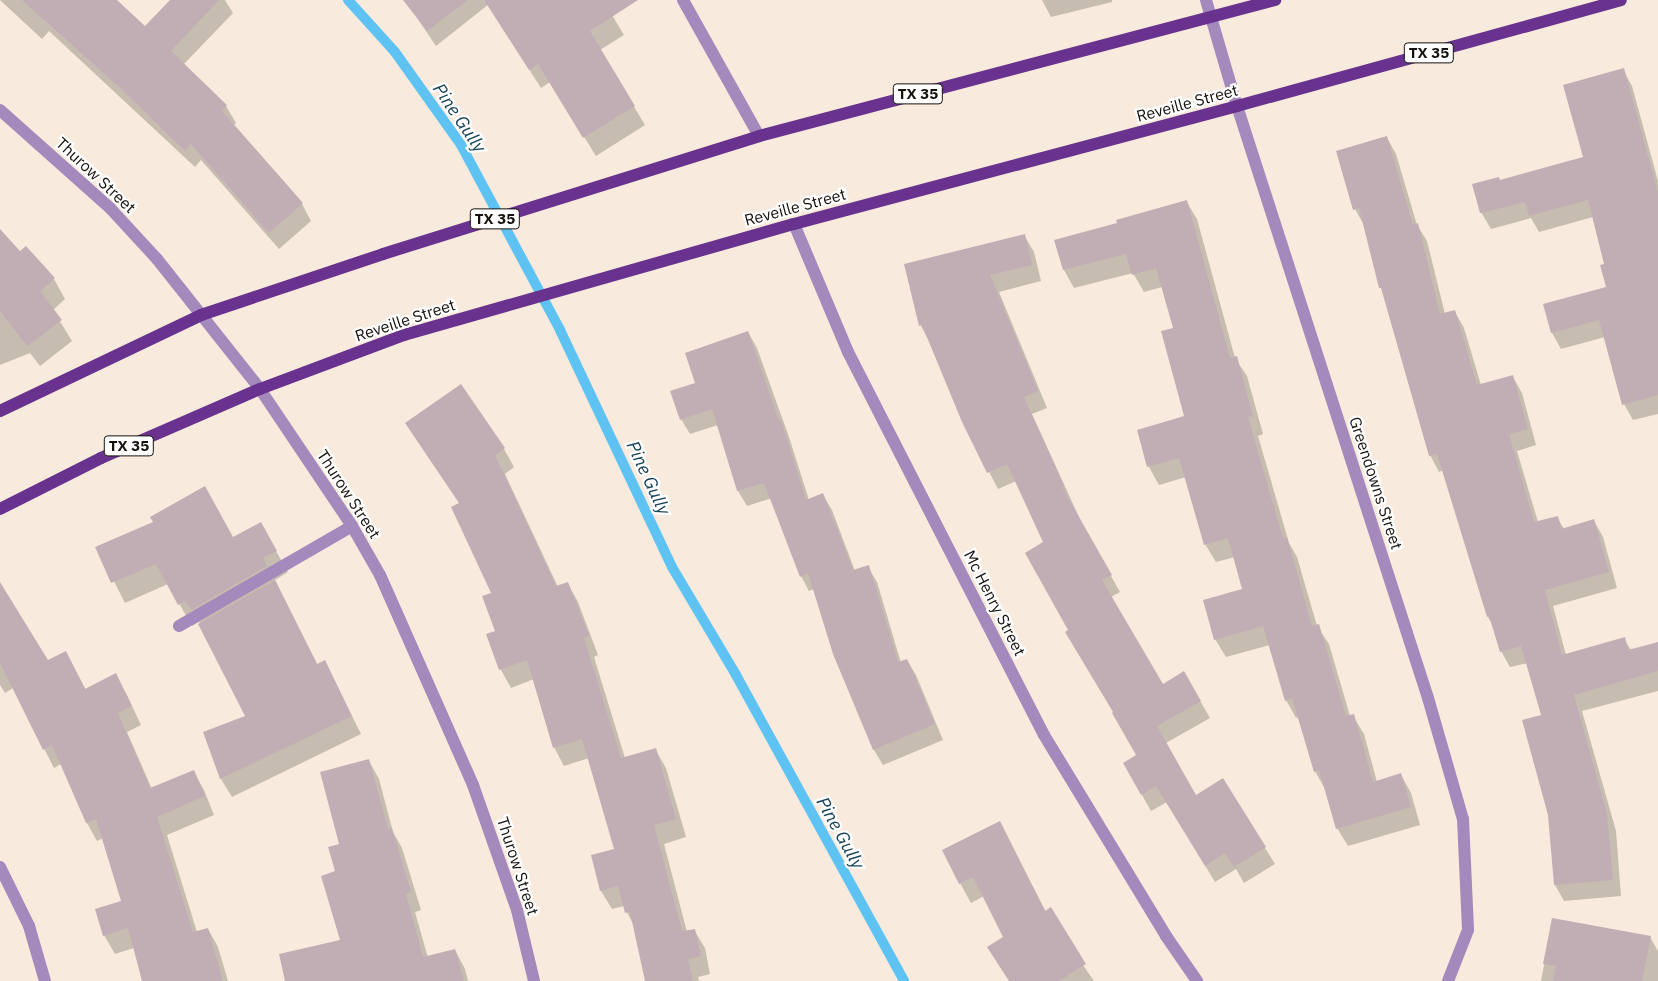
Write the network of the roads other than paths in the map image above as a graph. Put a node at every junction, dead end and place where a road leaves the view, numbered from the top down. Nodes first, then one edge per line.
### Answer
1 (683, 0) edge
2 (1206, 0) edge
3 (1275, 0) edge
4 (1621, 0) edge
5 (1210, 17) junction
6 (1237, 106) junction
7 (0, 110) edge
8 (759, 136) junction
9 (794, 224) junction
10 (201, 315) junction
11 (260, 388) junction
12 (0, 411) edge
13 (0, 509) edge
14 (352, 526) junction
15 (179, 626) dead end
16 (0, 867) edge
17 (45, 981) edge
18 (534, 981) edge
19 (1197, 981) edge
20 (1448, 981) edge

1 - 8 street
2 - 5 street, Greendowns Street
3 - 5 main road, TX 35
4 - 6 main road, Reveille Street / TX 35
5 - 6 street, Greendowns Street
5 - 8 main road, TX 35
6 - 9 main road, Reveille Street / TX 35
6 - 20 street, Greendowns Street
7 - 10 street, Thurow Street
8 - 10 main road, TX 35
9 - 11 main road, Reveille Street / TX 35
9 - 19 street, Mc Henry Street
10 - 11 street, Thurow Street
10 - 12 main road, TX 35
11 - 13 main road, Reveille Street / TX 35
11 - 14 street, Thurow Street
14 - 15 street
14 - 18 street, Thurow Street
16 - 17 street

